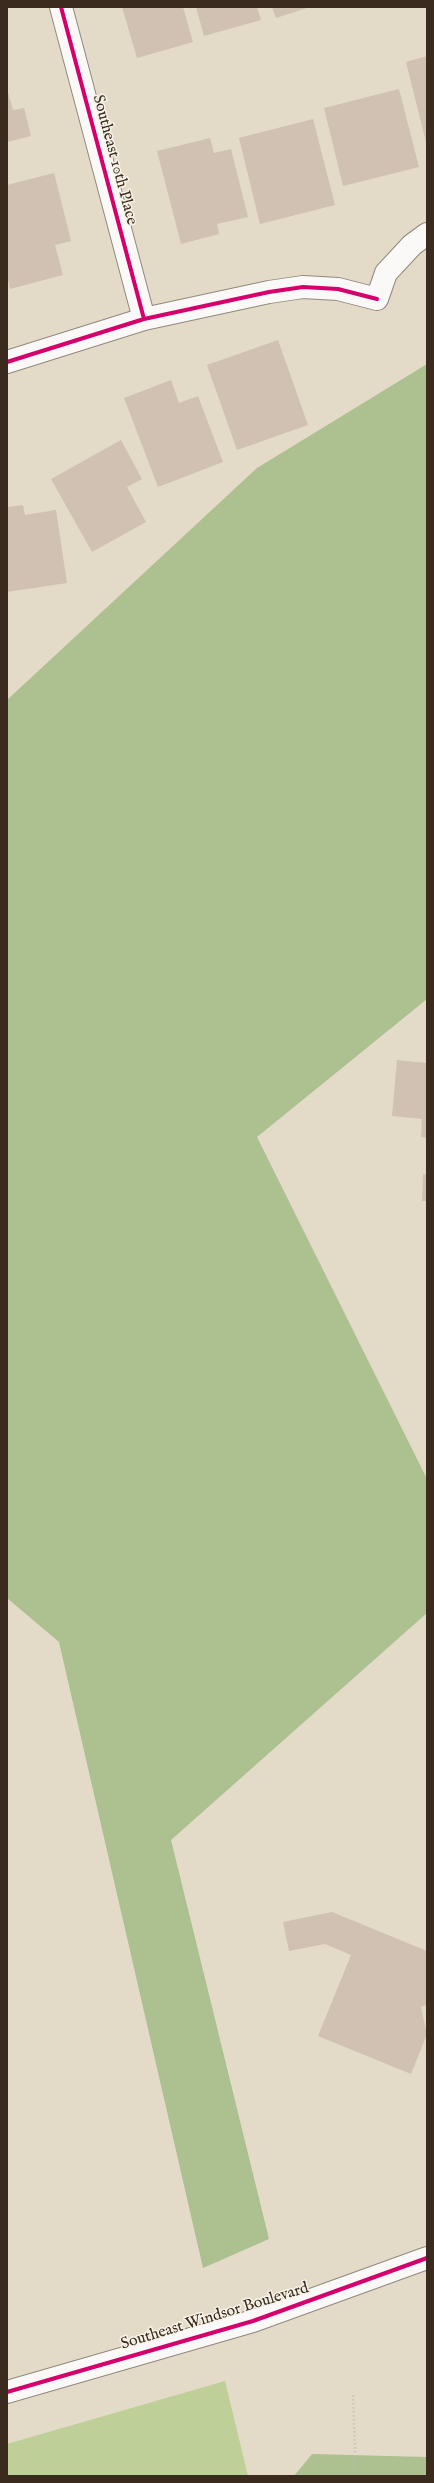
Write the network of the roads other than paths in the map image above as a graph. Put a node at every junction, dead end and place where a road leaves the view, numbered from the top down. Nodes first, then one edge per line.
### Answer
1 (61, 7) edge
2 (427, 234) edge
3 (144, 320) junction
4 (7, 362) edge
5 (427, 2258) edge
6 (7, 2392) edge

1 - 3 street, Southeast 10th Place
2 - 3 street
3 - 4 street
5 - 6 street, Southeast Windsor Boulevard

